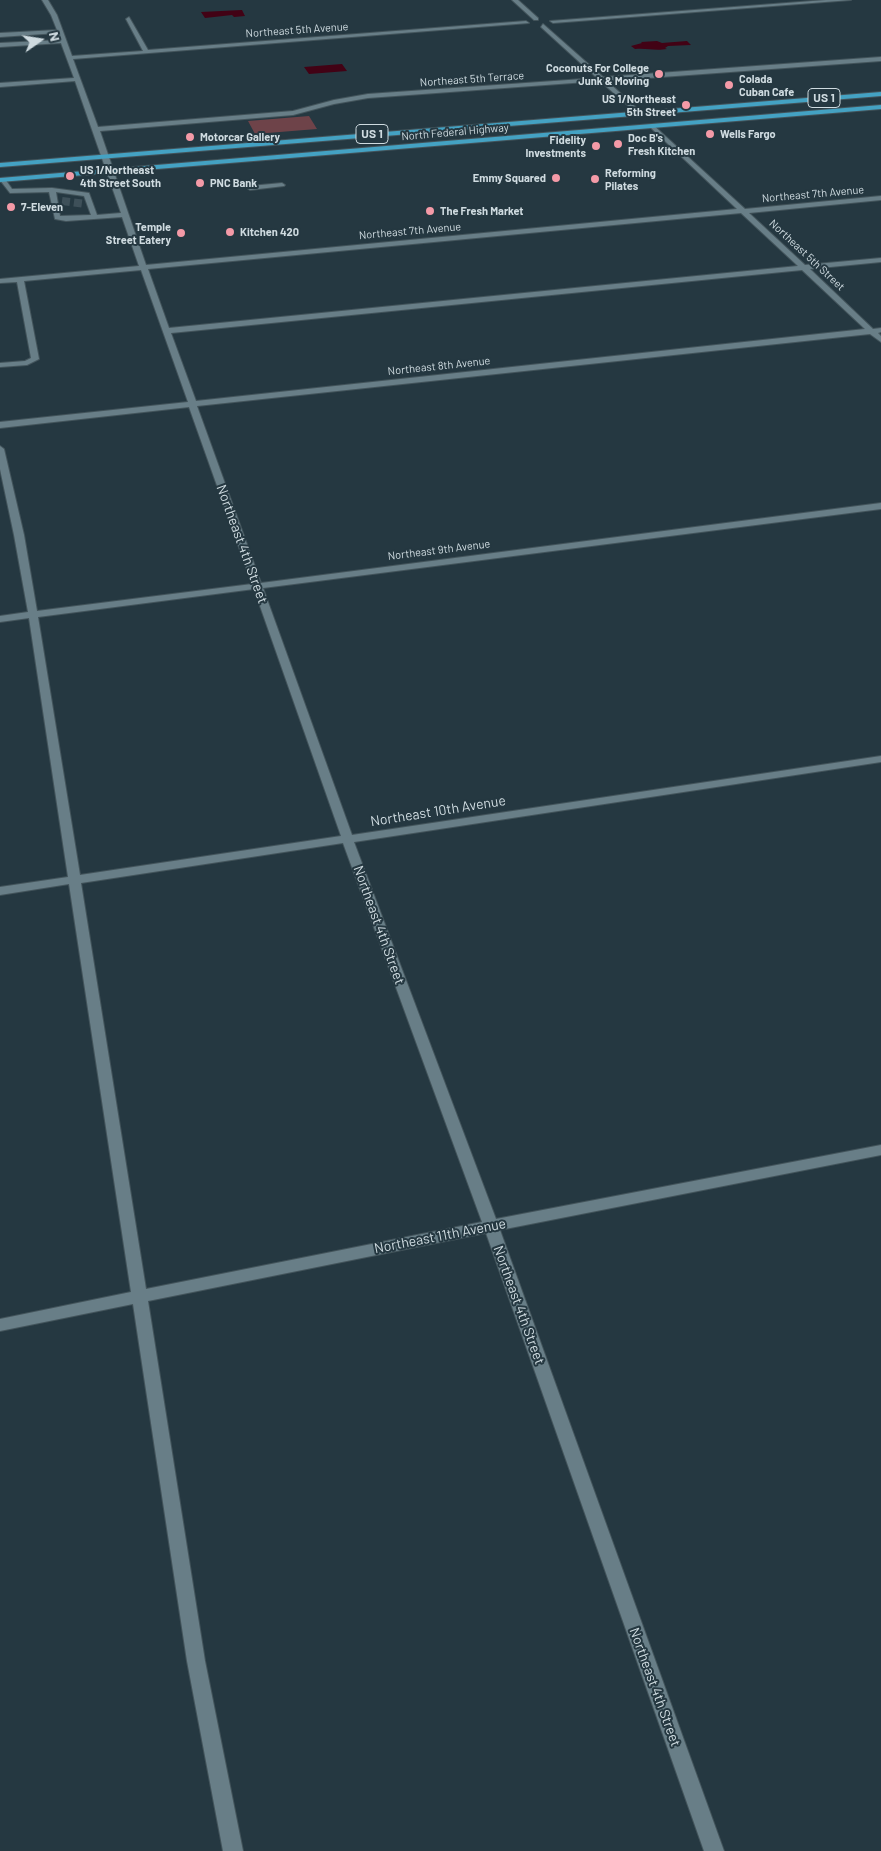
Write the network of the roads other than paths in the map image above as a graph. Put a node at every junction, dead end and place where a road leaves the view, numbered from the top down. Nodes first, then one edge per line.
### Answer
1 (45, 0) edge
2 (515, 0) edge
3 (848, 0) edge
4 (129, 19) dead end
5 (541, 19) junction
6 (553, 21) junction
7 (526, 23) junction
8 (543, 26) junction
9 (59, 31) junction
10 (0, 35) edge
11 (63, 41) junction
12 (0, 45) edge
13 (146, 52) junction
14 (70, 58) junction
15 (881, 59) edge
16 (78, 79) junction
17 (603, 80) junction
18 (0, 85) edge
19 (881, 94) edge
20 (881, 107) edge
21 (694, 108) junction
22 (639, 113) junction
23 (652, 126) junction
24 (96, 129) junction
25 (604, 130) junction
26 (106, 156) junction
27 (0, 165) edge
28 (110, 170) junction
29 (1, 180) edge
30 (282, 185) dead end
31 (250, 188) dead end
32 (52, 190) junction
33 (881, 198) edge
34 (53, 199) junction
35 (62, 201) tunnel mouth
36 (744, 211) junction
37 (125, 215) junction
38 (95, 218) junction
39 (881, 260) edge
40 (144, 267) junction
41 (804, 267) junction
42 (20, 279) junction
43 (0, 281) edge
44 (881, 330) edge
45 (166, 331) junction
46 (871, 331) junction
47 (881, 340) edge
48 (0, 365) edge
49 (192, 404) junction
50 (0, 425) edge
51 (0, 449) edge
52 (881, 506) edge
53 (257, 586) junction
54 (33, 614) junction
55 (0, 619) edge
56 (881, 759) edge
57 (348, 840) junction
58 (75, 880) junction
59 (0, 891) edge
60 (881, 1150) edge
61 (491, 1226) junction
62 (139, 1297) junction
63 (0, 1325) edge
64 (233, 1851) edge
65 (714, 1851) edge

1 - 9 street, Northeast 4th Street
2 - 5 street
3 - 6 street
4 - 13 street
5 - 6 street
5 - 7 street
6 - 8 street
7 - 8 street
7 - 13 street, Northeast 5th Avenue
8 - 17 street
9 - 10 street
9 - 11 street, Northeast 4th Street
11 - 12 street
11 - 14 street, Northeast 4th Street
13 - 14 street, Northeast 5th Avenue
14 - 16 street, Northeast 4th Street
15 - 17 street, Northeast 5th Terrace
16 - 18 street
16 - 24 street, Northeast 4th Street
17 - 22 street
17 - 24 street, Northeast 5th Terrace
19 - 21 main road, North Federal Highway / US 1
20 - 23 main road, North Federal Highway / US 1
21 - 22 main road, North Federal Highway / US 1
21 - 23 main road
22 - 25 main road
22 - 26 main road, North Federal Highway / US 1
23 - 25 main road, North Federal Highway / US 1
23 - 36 street, Northeast 5th Street
24 - 26 street, Northeast 4th Street
25 - 28 main road, North Federal Highway / US 1
26 - 27 main road, North Federal Highway / US 1
26 - 28 street, Northeast 4th Street
28 - 29 main road, North Federal Highway / US 1
28 - 37 street, Northeast 4th Street
29 - 32 street
30 - 31 street
32 - 34 street
32 - 38 street
33 - 36 street, Northeast 7th Avenue
34 - 35 street
34 - 38 street
36 - 40 street, Northeast 7th Avenue
36 - 41 street, Northeast 5th Street
37 - 38 street
37 - 40 street, Northeast 4th Street
39 - 41 street
40 - 42 street, Northeast 7th Avenue
40 - 45 street, Northeast 4th Street
41 - 45 street
41 - 46 street, Northeast 5th Street
42 - 43 street, Northeast 7th Avenue
42 - 48 street
44 - 46 street, Northeast 8th Avenue
45 - 49 street, Northeast 4th Street
46 - 47 street, Northeast 5th Street
46 - 49 street, Northeast 8th Avenue
49 - 50 street, Northeast 8th Avenue
49 - 53 street, Northeast 4th Street
51 - 54 street
52 - 53 street, Northeast 9th Avenue
53 - 54 street, Northeast 9th Avenue
53 - 57 street, Northeast 4th Street
54 - 55 street, Northeast 9th Avenue
54 - 58 street
56 - 57 street, Northeast 10th Avenue
57 - 58 street, Northeast 10th Avenue
57 - 61 street, Northeast 4th Street
58 - 59 street, Northeast 10th Avenue
58 - 62 street
60 - 61 street, Northeast 11th Avenue
61 - 62 street, Northeast 11th Avenue
61 - 65 street, Northeast 4th Street
62 - 63 street, Northeast 11th Avenue
62 - 64 street

